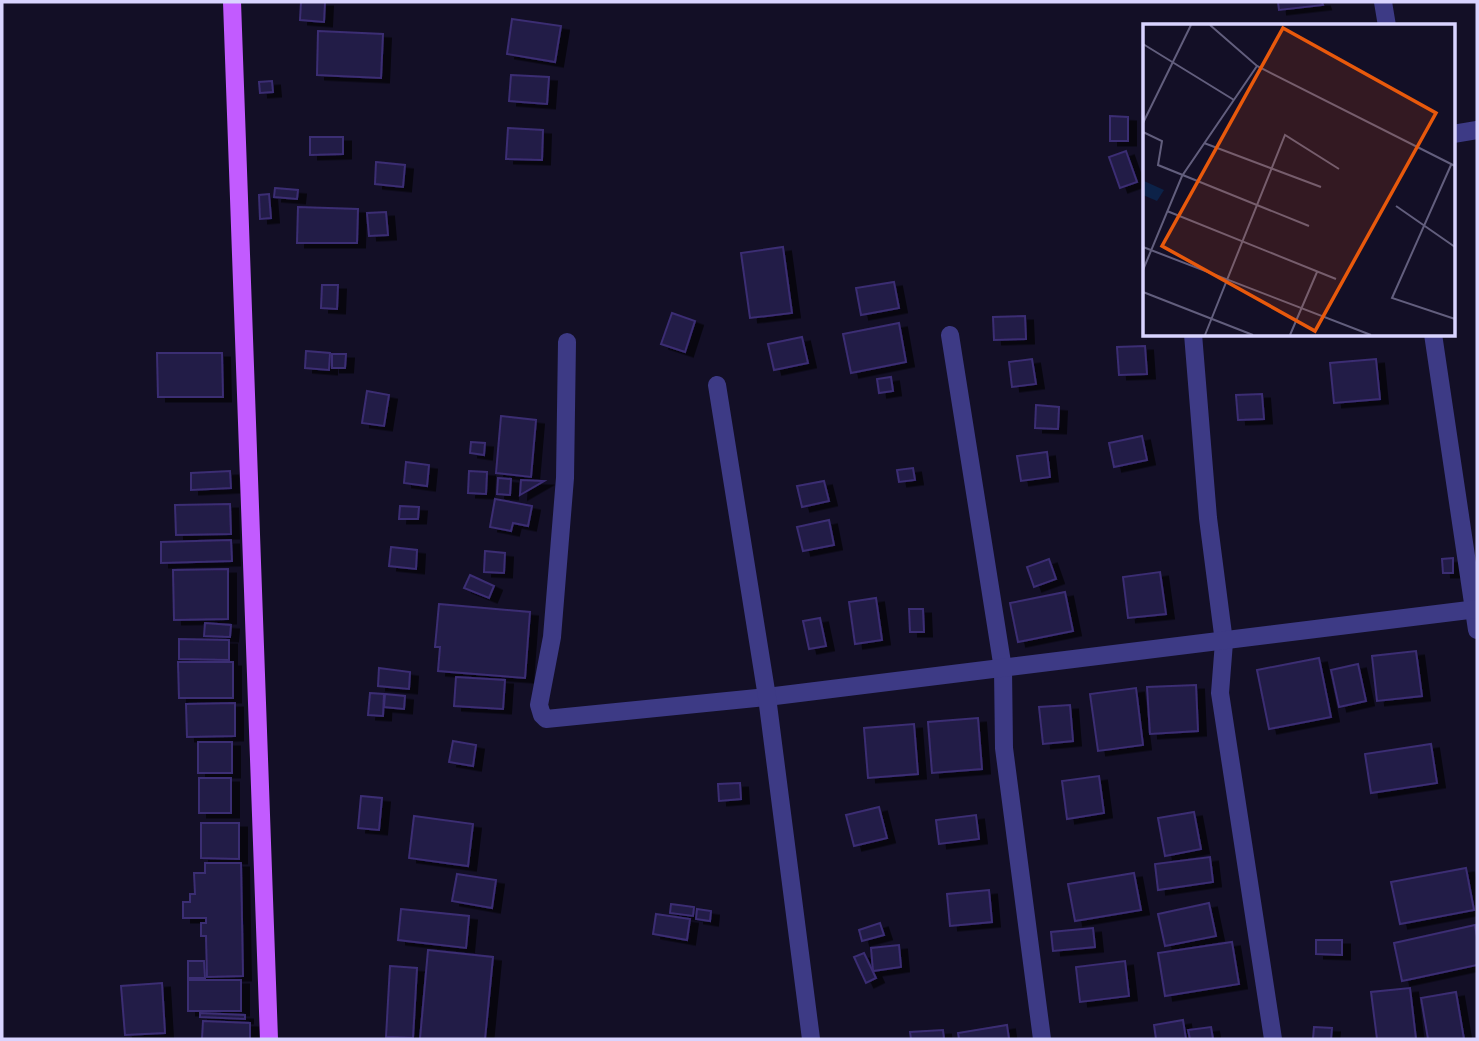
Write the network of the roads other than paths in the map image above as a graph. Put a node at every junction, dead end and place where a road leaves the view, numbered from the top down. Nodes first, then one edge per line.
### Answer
1 (232, 2) edge
2 (1383, 2) edge
3 (1387, 24) edge
4 (1477, 131) edge
5 (1454, 134) edge
6 (950, 335) dead end
7 (1193, 336) edge
8 (1433, 336) edge
9 (567, 342) dead end
10 (717, 385) dead end
11 (1476, 610) edge
12 (1477, 630) edge
13 (1224, 642) junction
14 (1003, 669) junction
15 (767, 697) junction
16 (269, 1039) edge
17 (811, 1039) edge
18 (1042, 1039) edge
19 (1273, 1039) edge

1 - 16 main road
2 - 3 street
4 - 5 street
6 - 14 street
7 - 13 street
8 - 11 street
9 - 15 street
10 - 15 street
11 - 12 street
11 - 13 street
13 - 14 street
13 - 19 street
14 - 15 street
14 - 18 street
15 - 17 street

